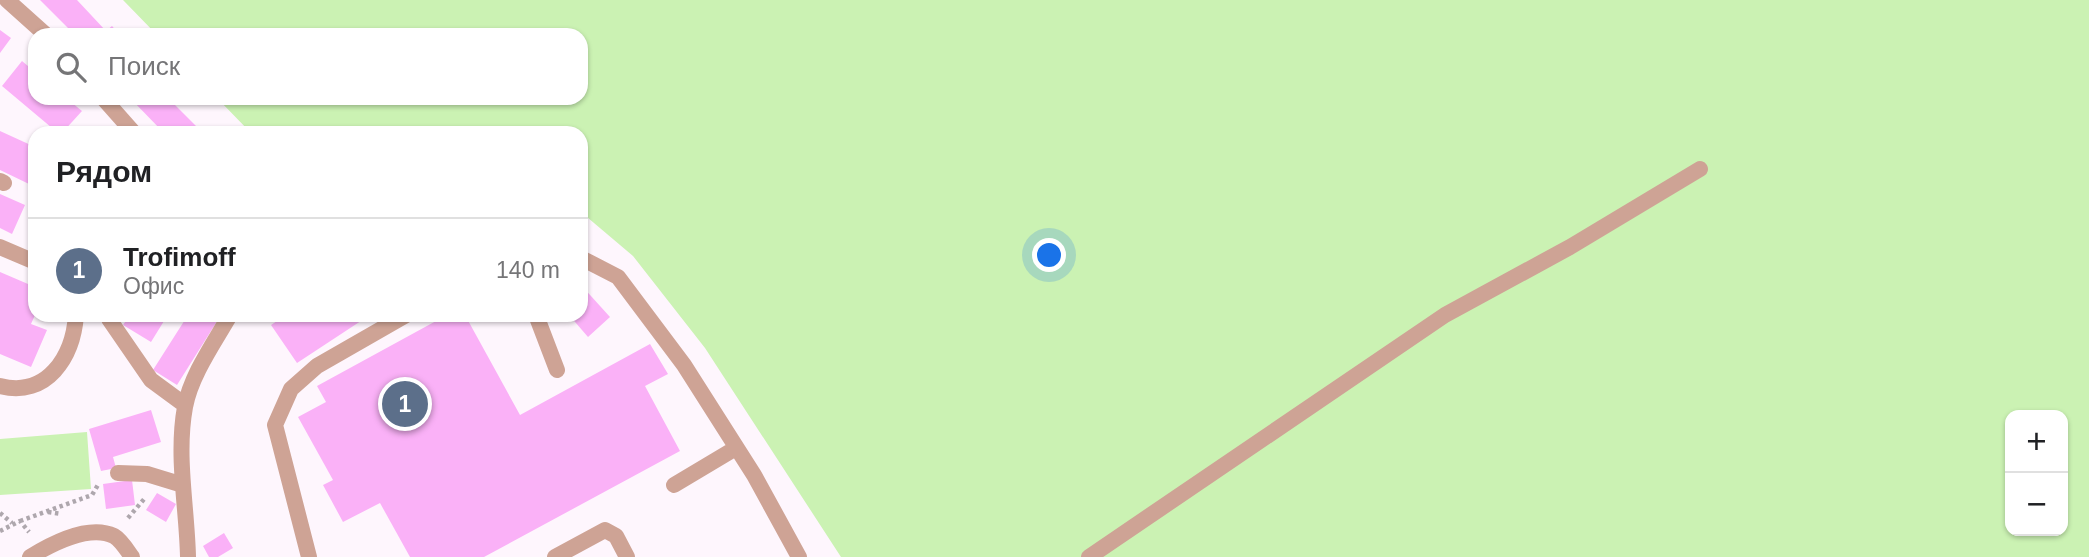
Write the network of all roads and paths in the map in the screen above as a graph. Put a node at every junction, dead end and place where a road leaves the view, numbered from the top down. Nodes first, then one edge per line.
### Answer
1 (7, 0) edge
2 (38, 28) edge
3 (109, 105) edge
4 (128, 126) edge
5 (1700, 169) dead end
6 (0, 247) edge
7 (28, 259) edge
8 (588, 262) edge
9 (76, 322) edge
10 (110, 322) edge
11 (226, 322) edge
12 (394, 322) edge
13 (539, 322) edge
14 (557, 370) dead end
15 (0, 386) edge
16 (185, 405) junction
17 (736, 448) junction
18 (118, 473) joint
19 (183, 485) junction
20 (674, 485) dead end
21 (0, 513) edge
22 (20, 521) junction
23 (12, 523) junction
24 (28, 530) dead end
25 (0, 531) edge
26 (30, 557) edge
27 (132, 557) edge
28 (188, 557) edge
29 (309, 557) edge
30 (555, 557) edge
31 (627, 557) edge
32 (799, 557) edge
33 (1088, 557) edge

1 - 2 lane
3 - 4 lane
5 - 33 lane
6 - 7 lane
8 - 17 lane
9 - 15 lane
10 - 16 lane
11 - 16 lane
12 - 29 lane
13 - 14 lane
16 - 19 lane
17 - 20 lane
17 - 32 lane
18 - 19 lane
18 - 22 path
19 - 28 lane
21 - 23 path
22 - 23 path
22 - 24 path
23 - 25 path
26 - 27 lane
30 - 31 lane

